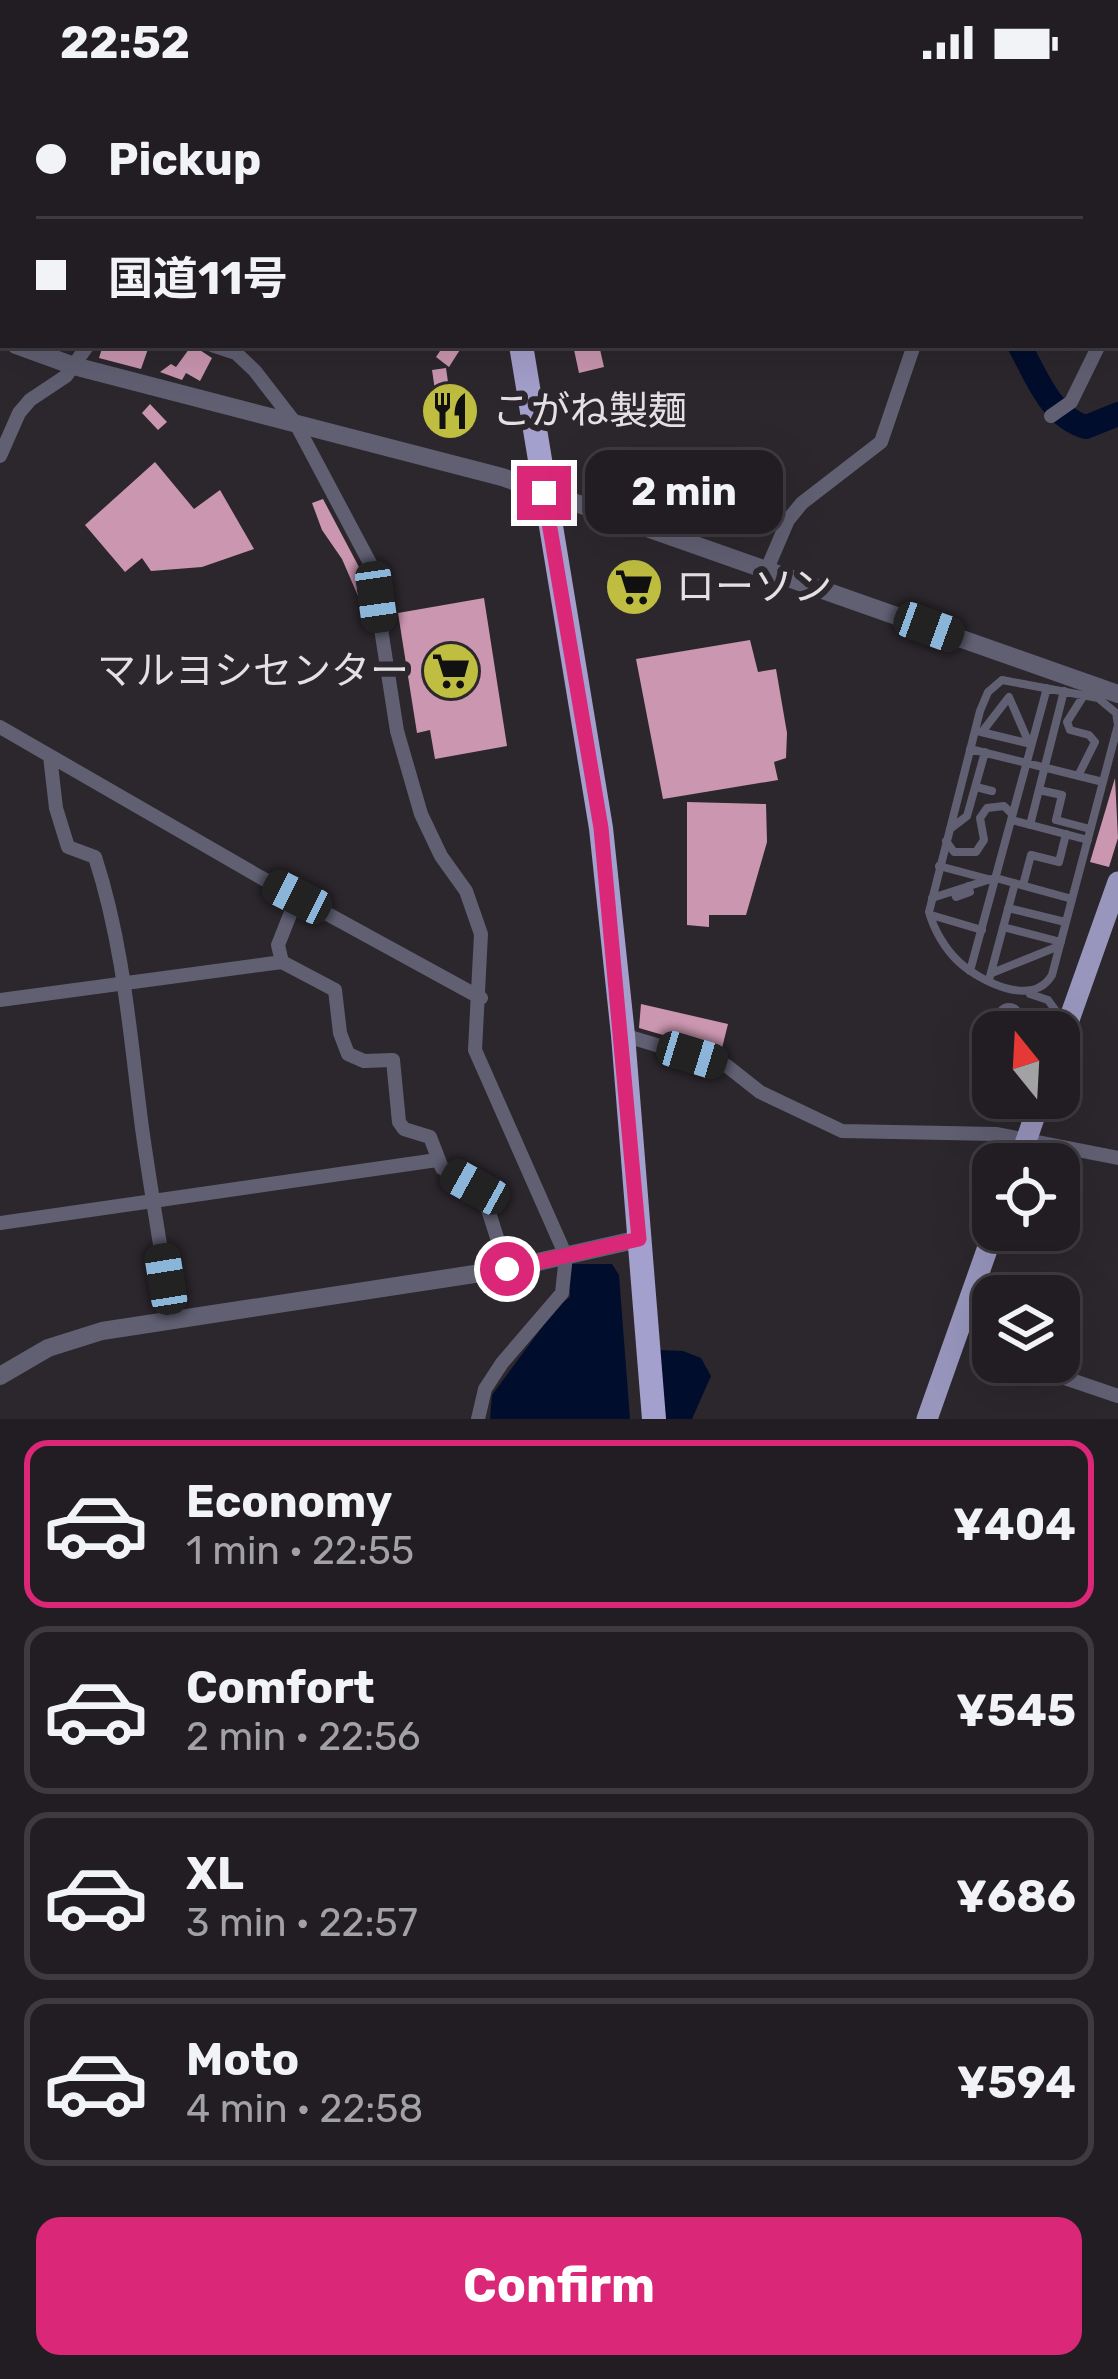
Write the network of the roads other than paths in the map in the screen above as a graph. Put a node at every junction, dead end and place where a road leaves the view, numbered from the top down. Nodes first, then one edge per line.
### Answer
1 (24, 348) edge
2 (86, 348) edge
3 (221, 348) edge
4 (521, 348) edge
5 (913, 348) edge
6 (1098, 348) edge
7 (74, 367) junction
8 (1051, 416) dead end
9 (296, 424) junction
10 (0, 456) edge
11 (544, 493) junction
12 (766, 569) junction
13 (1010, 656) junction
14 (1002, 680) junction
15 (1047, 688) junction
16 (1064, 691) junction
17 (1118, 694) edge
18 (1084, 695) junction
19 (0, 727) edge
20 (979, 732) junction
21 (1030, 744) junction
22 (970, 748) junction
23 (986, 752) junction
24 (50, 756) junction
25 (1028, 763) junction
26 (1045, 767) junction
27 (1078, 776) junction
28 (1103, 782) junction
29 (976, 787) junction
30 (1039, 790) junction
31 (992, 791) dead end
32 (1012, 818) junction
33 (1030, 825) junction
34 (949, 830) junction
35 (1066, 834) junction
36 (1089, 834) junction
37 (946, 842) junction
38 (939, 866) junction
39 (994, 879) junction
40 (1118, 882) edge
41 (1019, 884) junction
42 (297, 897) junction
43 (931, 898) junction
44 (1072, 899) junction
45 (1009, 908) junction
46 (930, 914) junction
47 (1035, 920) junction
48 (1066, 922) junction
49 (1003, 927) junction
50 (982, 930) junction
51 (1060, 944) junction
52 (282, 962) junction
53 (970, 971) junction
54 (990, 977) junction
55 (126, 981) junction
56 (1021, 992) junction
57 (481, 998) junction
58 (0, 1000) edge
59 (1013, 1009) joint
60 (1002, 1011) edge
61 (1055, 1011) edge
62 (1072, 1011) edge
63 (623, 1035) junction
64 (1034, 1119) edge
65 (1028, 1137) junction
66 (1026, 1143) edge
67 (1118, 1158) edge
68 (437, 1160) junction
69 (154, 1198) junction
70 (0, 1222) edge
71 (639, 1239) junction
72 (986, 1251) edge
73 (566, 1256) junction
74 (507, 1269) junction
75 (967, 1303) junction
76 (972, 1307) edge
77 (172, 1319) junction
78 (0, 1376) edge
79 (1080, 1383) edge
80 (1118, 1396) edge
81 (478, 1419) edge
82 (654, 1419) edge
83 (927, 1419) edge

1 - 7 street
2 - 7 street
3 - 9 street
4 - 11 highway
5 - 12 street
6 - 8 street
7 - 9 street
7 - 10 street
9 - 11 street
9 - 57 street
11 - 12 street
11 - 63 highway
12 - 13 street
13 - 14 lane
13 - 17 street
14 - 15 lane
14 - 20 lane
15 - 16 lane
15 - 21 lane
16 - 18 lane
16 - 26 lane
18 - 27 lane
18 - 28 lane
19 - 24 street
20 - 21 lane
20 - 21 lane
20 - 22 lane
21 - 25 lane
22 - 23 lane
22 - 34 lane
23 - 25 lane
23 - 29 lane
24 - 42 street
24 - 55 street
25 - 26 lane
25 - 32 lane
26 - 27 lane
26 - 30 lane
27 - 28 lane
28 - 36 lane
29 - 31 lane
29 - 34 lane
30 - 33 lane
30 - 36 lane
32 - 33 lane
32 - 37 lane
32 - 39 lane
33 - 35 lane
34 - 37 lane
35 - 36 lane
35 - 41 lane
36 - 44 lane
37 - 38 lane
38 - 39 lane
38 - 43 lane
39 - 41 lane
39 - 43 lane
39 - 50 lane
40 - 62 main road
41 - 44 lane
41 - 45 lane
42 - 52 street
42 - 57 street
43 - 46 lane
44 - 48 lane
45 - 47 lane
45 - 49 lane
46 - 50 lane
46 - 53 lane
47 - 48 lane
47 - 49 lane
47 - 51 lane
48 - 51 lane
49 - 54 lane
50 - 53 lane
51 - 54 lane
51 - 56 lane
52 - 55 street
52 - 68 street
53 - 54 lane
54 - 56 lane
55 - 58 street
55 - 69 street
56 - 59 lane
56 - 61 lane
57 - 73 street
59 - 60 lane
63 - 65 street
63 - 71 highway
64 - 65 main road
65 - 66 main road
65 - 67 street
68 - 69 street
68 - 74 street
69 - 70 street
69 - 77 street
71 - 73 street
71 - 82 highway
72 - 75 main road
73 - 74 street
73 - 81 street
74 - 77 street
75 - 76 street
75 - 83 main road
77 - 78 street
79 - 80 street

